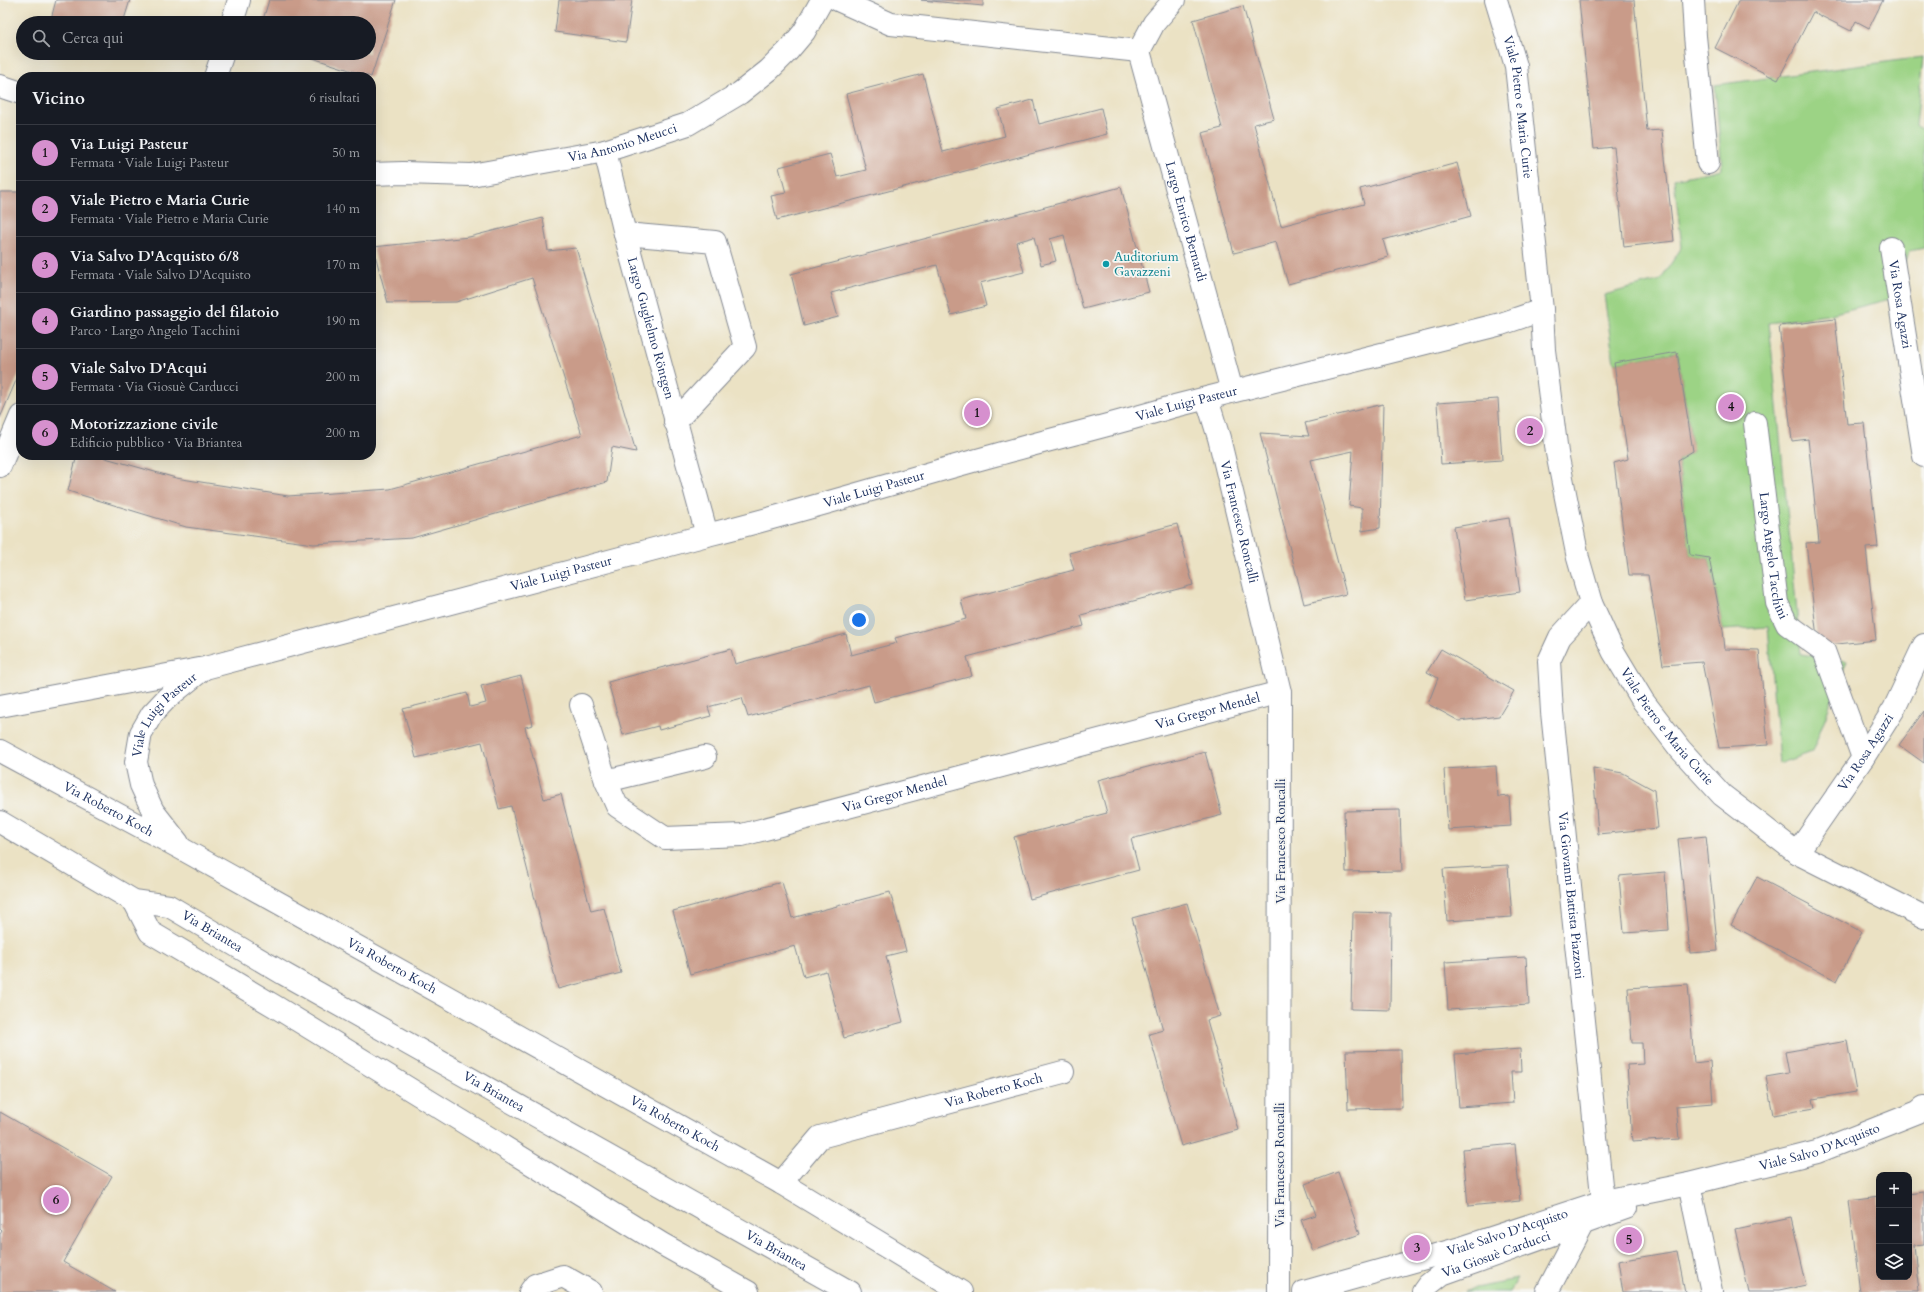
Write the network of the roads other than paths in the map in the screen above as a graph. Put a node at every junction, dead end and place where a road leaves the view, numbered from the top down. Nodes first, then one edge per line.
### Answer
1 (239, 0) edge
2 (822, 0) edge
3 (838, 0) edge
4 (1174, 0) edge
5 (1496, 0) edge
6 (1693, 0) edge
7 (234, 16) edge
8 (1139, 51) junction
9 (221, 60) edge
10 (217, 72) edge
11 (0, 86) edge
12 (16, 91) edge
13 (605, 151) junction
14 (1708, 163) dead end
15 (376, 174) edge
16 (625, 234) junction
17 (1891, 248) dead end
18 (1542, 310) junction
19 (1232, 391) junction
20 (1206, 399) junction
21 (675, 422) junction
22 (1755, 422) dead end
23 (16, 428) edge
24 (1924, 456) edge
25 (0, 466) edge
26 (707, 535) junction
27 (1591, 603) junction
28 (1924, 645) edge
29 (205, 668) junction
30 (1280, 692) junction
31 (580, 705) dead end
32 (0, 706) edge
33 (0, 752) edge
34 (705, 757) dead end
35 (1863, 758) junction
36 (606, 782) junction
37 (0, 822) edge
38 (184, 850) junction
39 (1797, 853) junction
40 (134, 901) junction
41 (1923, 918) edge
42 (1063, 1072) dead end
43 (1924, 1107) edge
44 (781, 1183) junction
45 (1689, 1184) junction
46 (1604, 1201) junction
47 (1582, 1225) junction
48 (1425, 1288) edge
49 (530, 1292) edge
50 (591, 1292) edge
51 (748, 1292) edge
52 (850, 1292) edge
53 (961, 1292) edge
54 (1279, 1292) edge
55 (1304, 1292) edge
56 (1547, 1292) edge
57 (1712, 1292) edge

1 - 7 street
2 - 13 street, Via Antonio Meucci
3 - 8 street
4 - 8 street
5 - 18 street, Viale Pietro e Maria Curie
6 - 14 street
8 - 19 street, Largo Enrico Bernardi
9 - 10 street
11 - 12 street
13 - 15 street, Via Antonio Meucci
13 - 16 street, Largo Guglielmo Röntgen
16 - 21 street, Largo Guglielmo Röntgen
16 - 21 street, Largo Guglielmo Röntgen
17 - 24 street, Via Rosa Agazzi
18 - 19 street, Viale Luigi Pasteur
18 - 27 street, Viale Pietro e Maria Curie
19 - 20 street, Viale Luigi Pasteur
20 - 26 street, Viale Luigi Pasteur
20 - 30 street, Via Francesco Roncalli
21 - 26 street, Largo Guglielmo Röntgen
22 - 35 street, Largo Angelo Tacchini
23 - 25 street
26 - 29 street, Viale Luigi Pasteur
27 - 39 street, Viale Pietro e Maria Curie
27 - 46 street, Via Giovanni Battista Piazzoni
28 - 35 street, Via Rosa Agazzi
29 - 32 street, Viale Luigi Pasteur
29 - 38 street, Viale Luigi Pasteur
30 - 36 street, Via Gregor Mendel
30 - 54 street, Via Francesco Roncalli
31 - 36 street, Via Gregor Mendel
33 - 38 street, Via Roberto Koch
34 - 36 street
35 - 39 street, Via Rosa Agazzi
37 - 40 street, Via Briantea
38 - 44 street, Via Roberto Koch
39 - 41 street, Viale Pietro e Maria Curie
40 - 51 street
40 - 52 street, Via Briantea
42 - 44 street, Via Roberto Koch
43 - 45 street, Viale Salvo D'Acquisto
44 - 53 street, Via Roberto Koch
45 - 46 street, Viale Salvo D'Acquisto
45 - 47 street, Via Giosuè Carducci
45 - 57 street
46 - 55 street, Viale Salvo D'Acquisto
47 - 48 street, Via Giosuè Carducci
47 - 56 street
49 - 50 street

